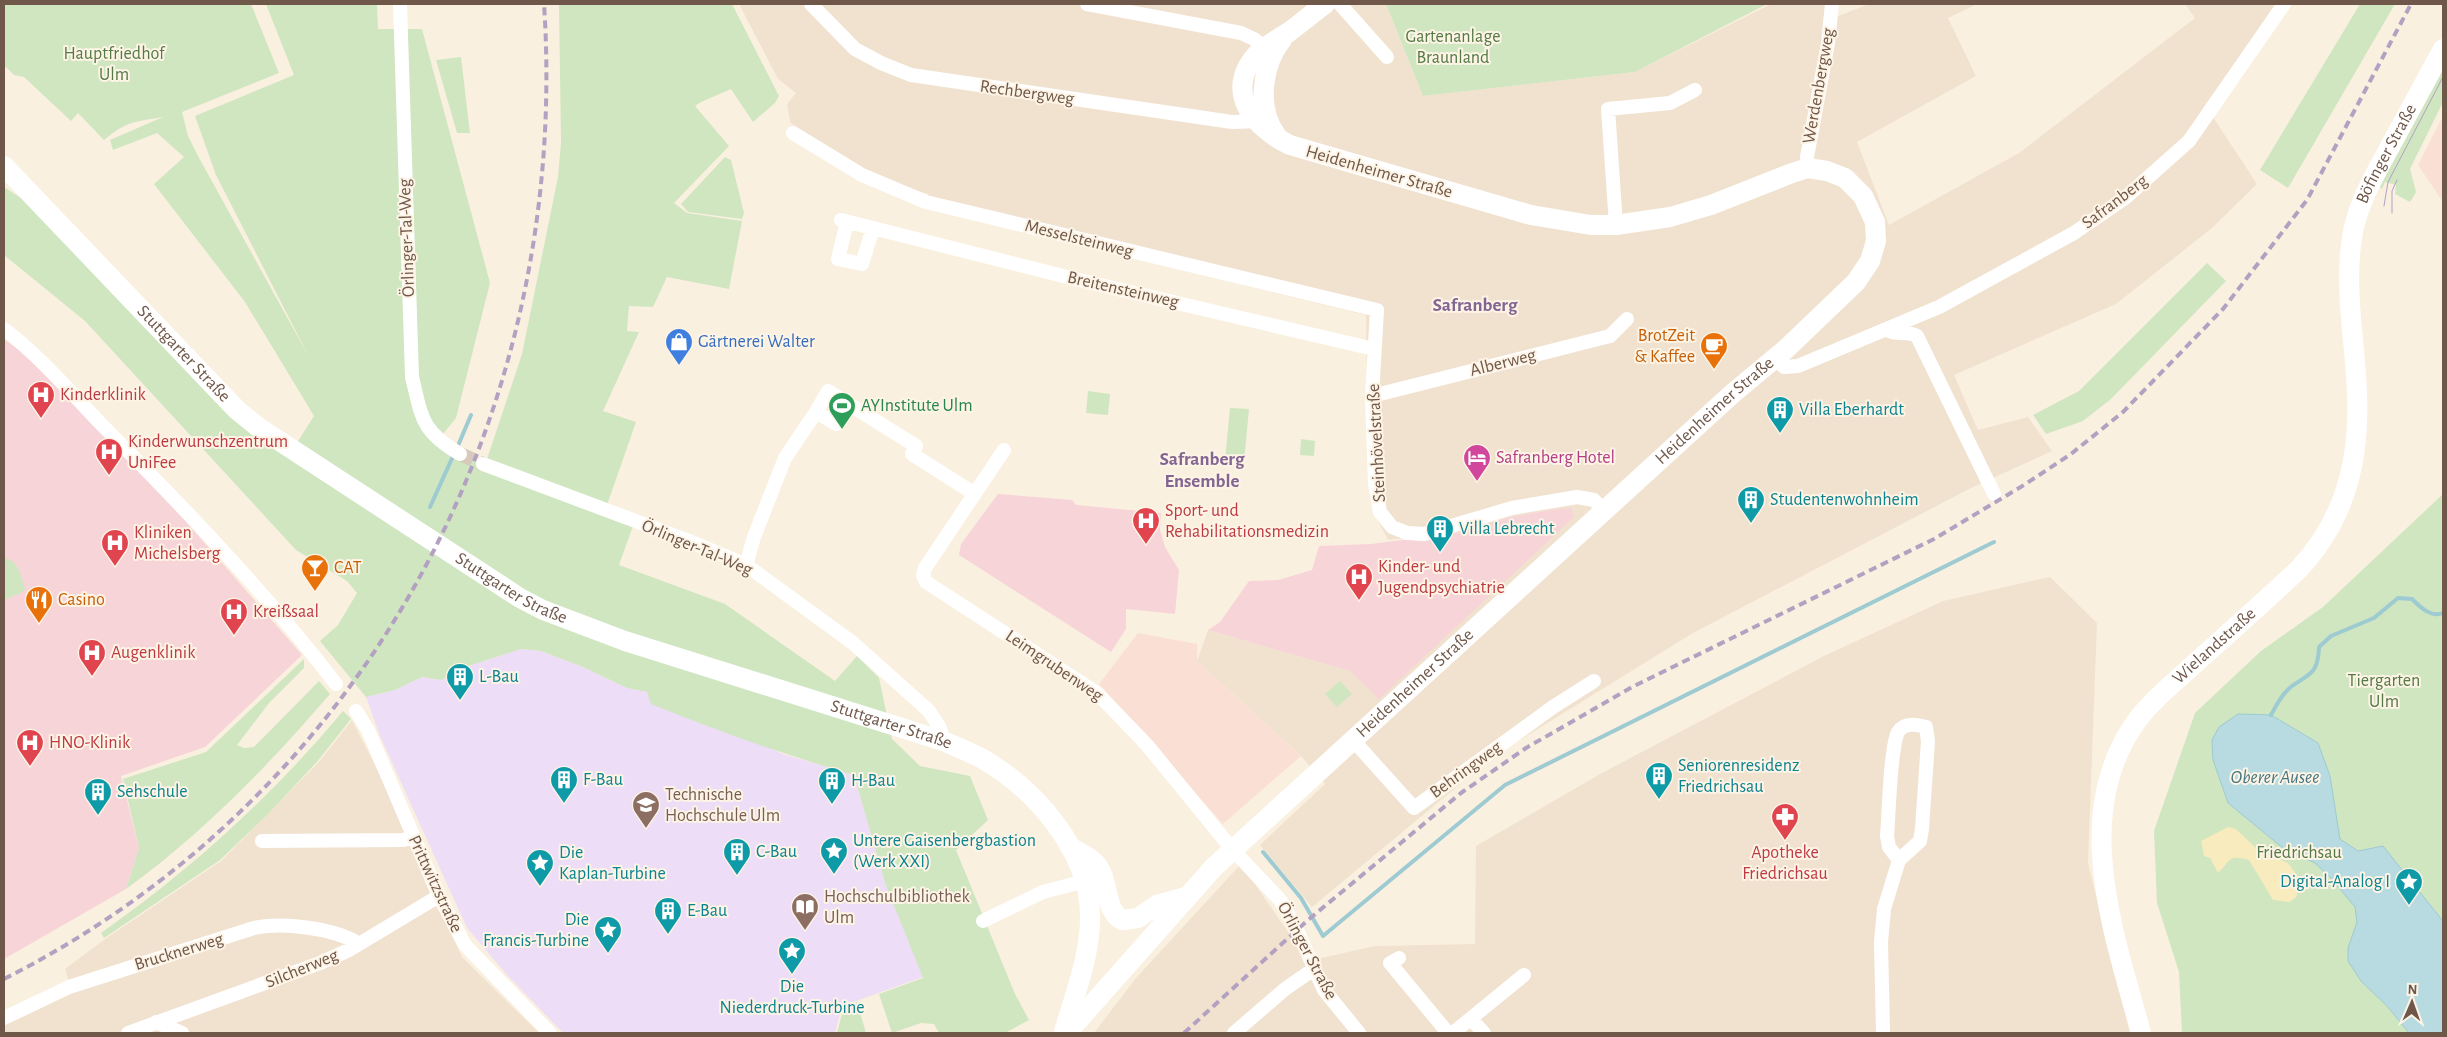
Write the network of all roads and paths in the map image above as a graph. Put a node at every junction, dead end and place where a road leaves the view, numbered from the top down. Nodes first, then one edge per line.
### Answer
1 (400, 4) edge
2 (811, 4) edge
3 (1087, 4) edge
4 (1326, 4) edge
5 (1340, 4) edge
6 (1832, 4) edge
7 (2284, 4) edge
8 (2443, 49) edge
9 (1268, 51) junction
10 (1387, 57) dead end
11 (1694, 90) dead end
12 (1262, 121) junction
13 (794, 133) dead end
14 (4, 166) edge
15 (1808, 168) junction
16 (1616, 225) junction
17 (873, 228) junction
18 (2350, 266) joint
19 (1377, 310) joint
20 (1627, 320) dead end
21 (4, 329) edge
22 (1886, 329) junction
23 (1374, 349) junction
24 (1775, 358) junction
25 (1372, 396) junction
26 (848, 403) junction
27 (816, 412) junction
28 (1004, 450) dead end
29 (456, 451) tunnel mouth
30 (483, 464) tunnel mouth
31 (975, 494) junction
32 (1994, 494) dead end
33 (1605, 512) junction
34 (746, 565) junction
35 (1594, 681) dead end
36 (336, 684) dead end
37 (356, 711) dead end
38 (1354, 740) junction
39 (943, 741) junction
40 (413, 837) junction
41 (262, 841) dead end
42 (1070, 848) junction
43 (1232, 849) junction
44 (1899, 860) junction
45 (1085, 881) junction
46 (439, 896) junction
47 (1186, 897) junction
48 (983, 921) dead end
49 (359, 944) junction
50 (1398, 958) dead end
51 (1314, 969) junction
52 (1524, 975) dead end
53 (4, 1018) edge
54 (1471, 1019) junction
55 (156, 1022) junction
56 (1243, 1030) edge
57 (128, 1033) edge
58 (182, 1033) edge
59 (550, 1033) edge
60 (1066, 1033) edge
61 (1358, 1033) edge
62 (1448, 1033) edge
63 (1453, 1033) edge
64 (1484, 1033) edge
65 (1883, 1033) edge
66 (2141, 1033) edge

1 - 29 street, Örlinger-Tal-Weg
2 - 12 street, Rechbergweg
3 - 9 street
4 - 9 main road, Heidenheimer Straße
5 - 10 street
6 - 15 street, Werdenbergweg
7 - 22 street, Safranberg
8 - 18 main road, Böfinger Straße
9 - 12 main road, Heidenheimer Straße
11 - 16 street
12 - 16 main road, Heidenheimer Straße
13 - 19 street, Messelsteinweg
14 - 39 main road, Stuttgarter Straße
15 - 16 main road, Heidenheimer Straße
15 - 24 main road, Heidenheimer Straße
17 - 17 street, Breitensteinweg
17 - 23 street, Breitensteinweg
18 - 66 main road, Wielandstraße
19 - 23 street, Steinhövelstraße
20 - 25 street, Alberweg
21 - 36 street
22 - 24 street, Safranberg
22 - 32 street
23 - 25 street, Steinhövelstraße
24 - 33 main road, Heidenheimer Straße
25 - 33 street, Steinhövelstraße
26 - 27 street
26 - 27 street
26 - 31 street
27 - 34 street
28 - 31 street, Leimgrubenweg
30 - 34 street, Örlinger-Tal-Weg
31 - 43 street, Leimgrubenweg
33 - 38 main road, Heidenheimer Straße
34 - 39 street, Örlinger-Tal-Weg
35 - 38 street, Behringweg
37 - 40 street, Prittwitzstraße
38 - 43 main road, Heidenheimer Straße
39 - 42 main road, Stuttgarter Straße
40 - 41 street
40 - 46 street, Prittwitzstraße
42 - 45 main road, Stuttgarter Straße
42 - 47 main road
43 - 47 main road, Heidenheimer Straße
43 - 51 street, Örlinger Straße
44 - 44 street
44 - 65 street
45 - 48 street
45 - 60 main road, Stuttgarter Straße
46 - 49 street, Silcherweg
46 - 59 street, Prittwitzstraße
47 - 60 main road, Heidenheimer Straße
49 - 53 street, Brucknerweg
49 - 55 street, Silcherweg
50 - 62 street
51 - 56 street
51 - 61 street, Örlinger Straße
52 - 54 street
54 - 63 street
54 - 64 street
55 - 57 street, Silcherweg
55 - 58 street

